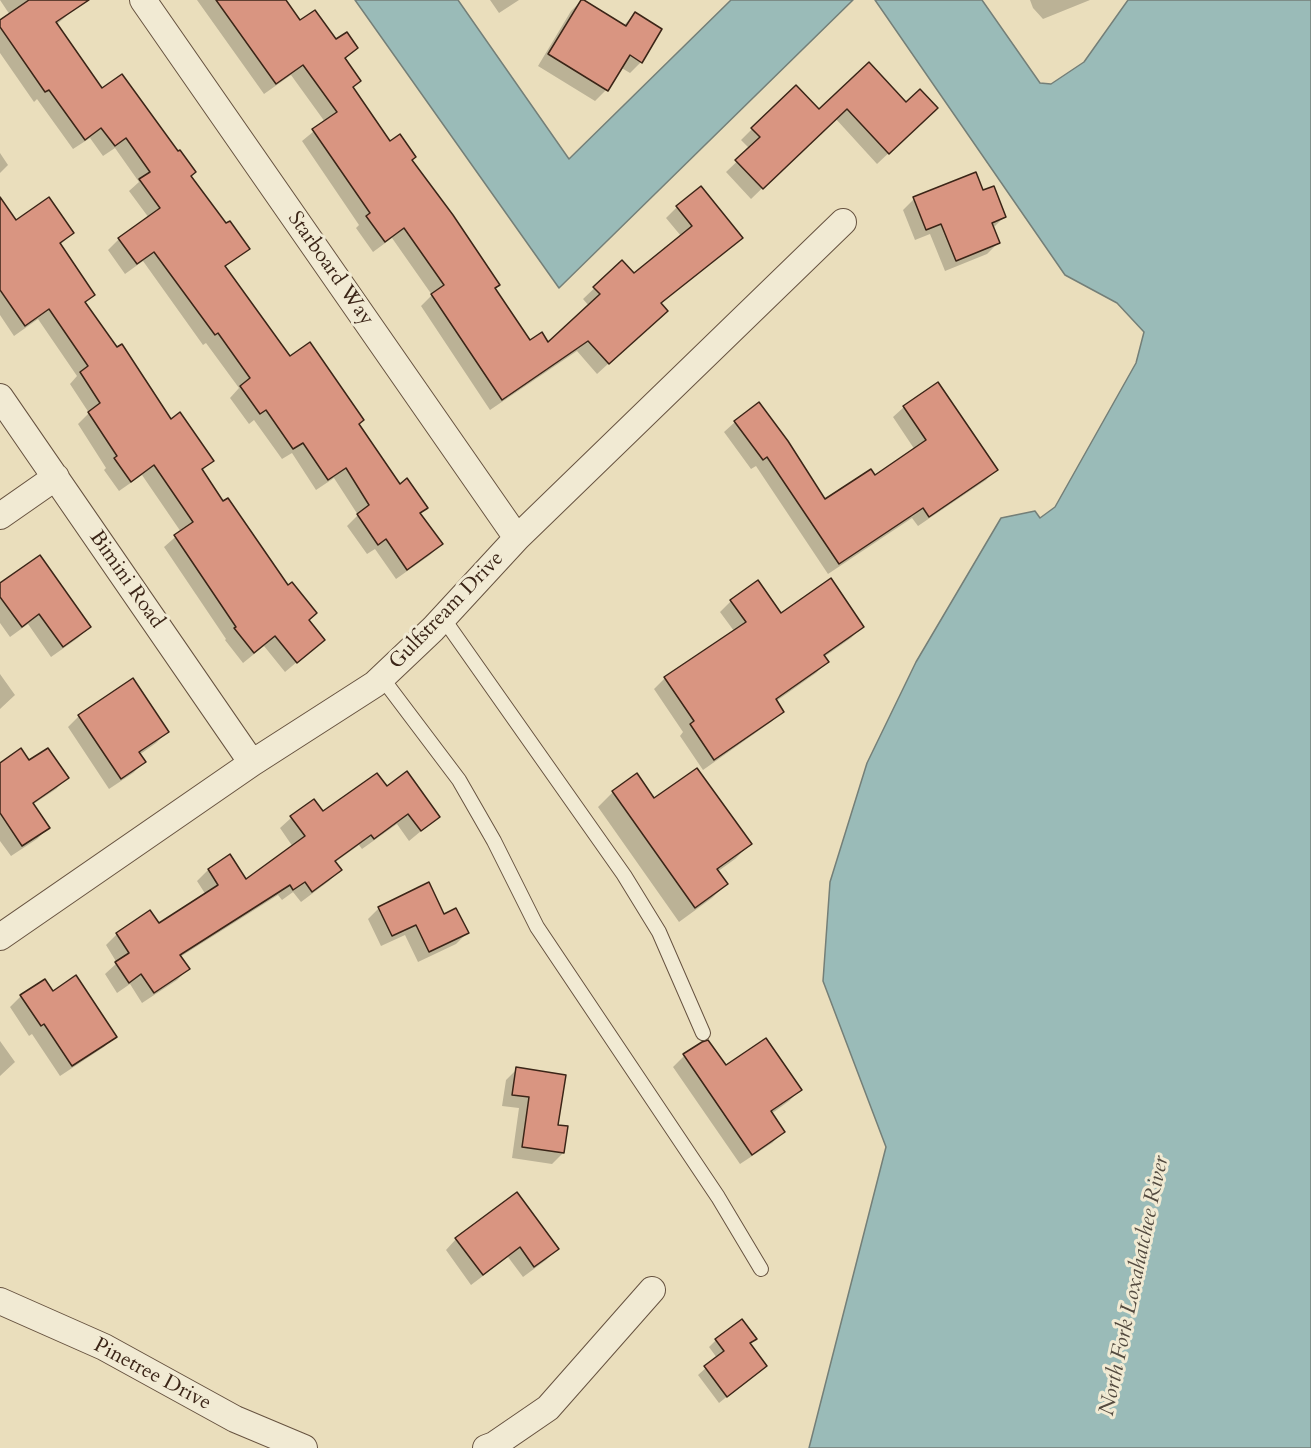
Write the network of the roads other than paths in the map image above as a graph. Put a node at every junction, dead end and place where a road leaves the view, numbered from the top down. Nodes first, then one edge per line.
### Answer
1 (143, 0) edge
2 (843, 222) dead end
3 (0, 397) edge
4 (56, 477) junction
5 (0, 516) edge
6 (517, 538) junction
7 (443, 618) junction
8 (382, 678) junction
9 (252, 763) junction
10 (0, 937) edge
11 (703, 1033) dead end
12 (761, 1269) dead end
13 (652, 1290) dead end
14 (0, 1301) edge
15 (304, 1448) edge
16 (486, 1448) edge

1 - 6 street, Starboard Way
2 - 6 street, Gulfstream Drive
3 - 4 street, Bimini Road
4 - 5 street
4 - 9 street, Bimini Road
6 - 7 street, Gulfstream Drive
7 - 8 street, Gulfstream Drive
7 - 11 lane
8 - 9 street, Gulfstream Drive
8 - 12 lane
9 - 10 street, Gulfstream Drive
13 - 16 street
14 - 15 street, Pinetree Drive

